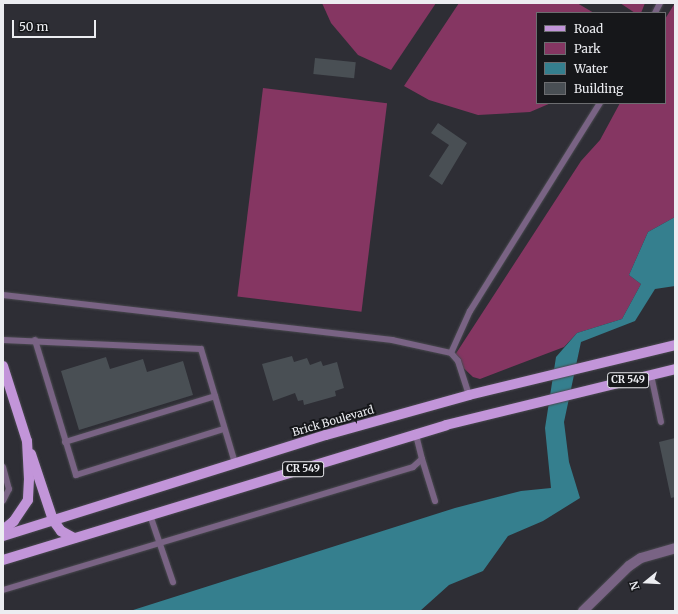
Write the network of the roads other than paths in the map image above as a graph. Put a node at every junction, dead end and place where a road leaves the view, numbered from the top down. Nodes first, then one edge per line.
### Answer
1 (660, 3) edge
2 (656, 12) edge
3 (599, 104) edge
4 (3, 295) edge
5 (3, 340) edge
6 (35, 340) junction
7 (675, 345) edge
8 (451, 353) junction
9 (3, 366) edge
10 (675, 370) edge
11 (651, 375) junction
12 (469, 395) junction
13 (215, 396) junction
14 (661, 422) dead end
15 (224, 429) junction
16 (416, 435) junction
17 (27, 441) junction
18 (65, 442) junction
19 (422, 459) junction
20 (235, 463) junction
21 (3, 467) edge
22 (435, 501) dead end
23 (3, 502) edge
24 (150, 515) junction
25 (53, 520) junction
26 (3, 530) edge
27 (3, 536) edge
28 (74, 538) junction
29 (160, 543) junction
30 (675, 548) edge
31 (3, 560) edge
32 (173, 582) dead end
33 (3, 590) edge
34 (584, 611) edge

1 - 2 lane
3 - 8 lane
4 - 8 lane
5 - 6 lane
6 - 13 lane
6 - 18 lane
7 - 12 main road, Brick Boulevard / CR 549
8 - 12 lane
9 - 17 main road
10 - 11 main road, CR 549
11 - 14 lane
11 - 16 main road, CR 549
12 - 20 main road, Brick Boulevard / CR 549
13 - 15 lane
13 - 18 lane
15 - 18 lane
15 - 20 lane
16 - 19 lane
16 - 24 main road, CR 549
17 - 25 main road
17 - 26 main road
19 - 22 lane
19 - 29 lane
20 - 25 main road, Brick Boulevard / CR 549
21 - 23 lane
24 - 28 main road, CR 549
24 - 29 lane
25 - 27 main road, Brick Boulevard / CR 549
25 - 28 main road
28 - 31 main road, CR 549
29 - 32 lane
29 - 33 lane
30 - 34 street

